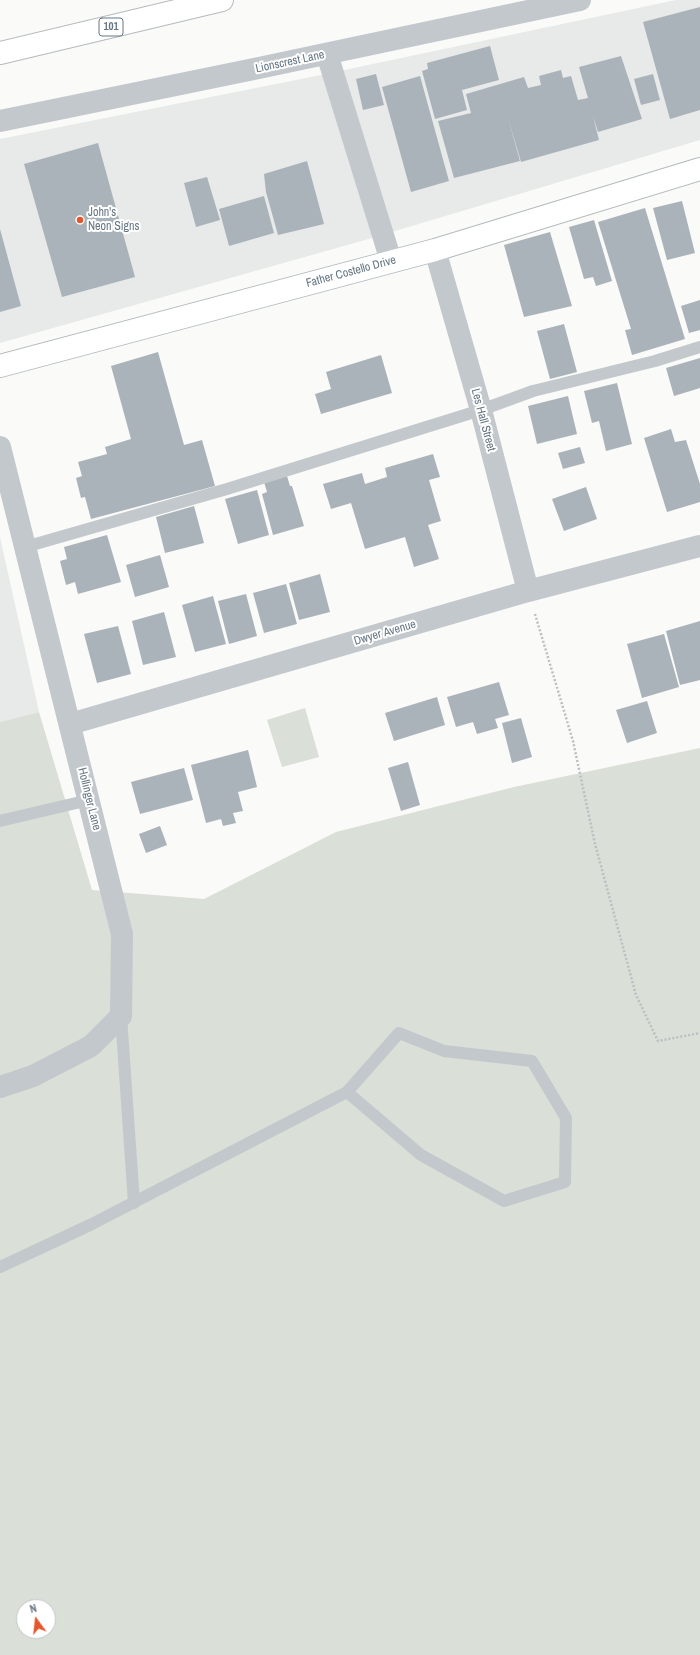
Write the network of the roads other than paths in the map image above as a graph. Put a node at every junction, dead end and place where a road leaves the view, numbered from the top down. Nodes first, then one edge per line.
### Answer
1 (222, 0) edge
2 (580, 0) edge
3 (0, 53) edge
4 (327, 54) junction
5 (0, 121) edge
6 (700, 169) edge
7 (435, 250) junction
8 (391, 261) junction
9 (700, 347) edge
10 (0, 366) edge
11 (481, 410) junction
12 (0, 447) edge
13 (700, 546) edge
14 (25, 547) junction
15 (528, 591) junction
16 (70, 724) junction
17 (89, 800) junction
18 (0, 822) edge
19 (121, 1016) junction
20 (0, 1087) edge
21 (347, 1092) junction
22 (134, 1203) junction
23 (0, 1267) edge

1 - 3 street, 101
2 - 4 street, Lionscrest Lane
4 - 5 street, Lionscrest Lane
4 - 8 street
6 - 7 street, Father Costello Drive
7 - 8 street, Father Costello Drive
7 - 11 street, Les Hall Street
8 - 10 street, Father Costello Drive
9 - 11 lane
11 - 14 lane
11 - 15 street, Les Hall Street
12 - 14 street, Hollinger Lane
13 - 15 street, Dwyer Avenue
14 - 16 street, Hollinger Lane
15 - 16 street, Dwyer Avenue
16 - 17 street, Hollinger Lane
17 - 18 lane
17 - 19 street, Hollinger Lane
19 - 20 street
19 - 22 lane
21 - 21 lane
21 - 22 lane
22 - 23 lane

